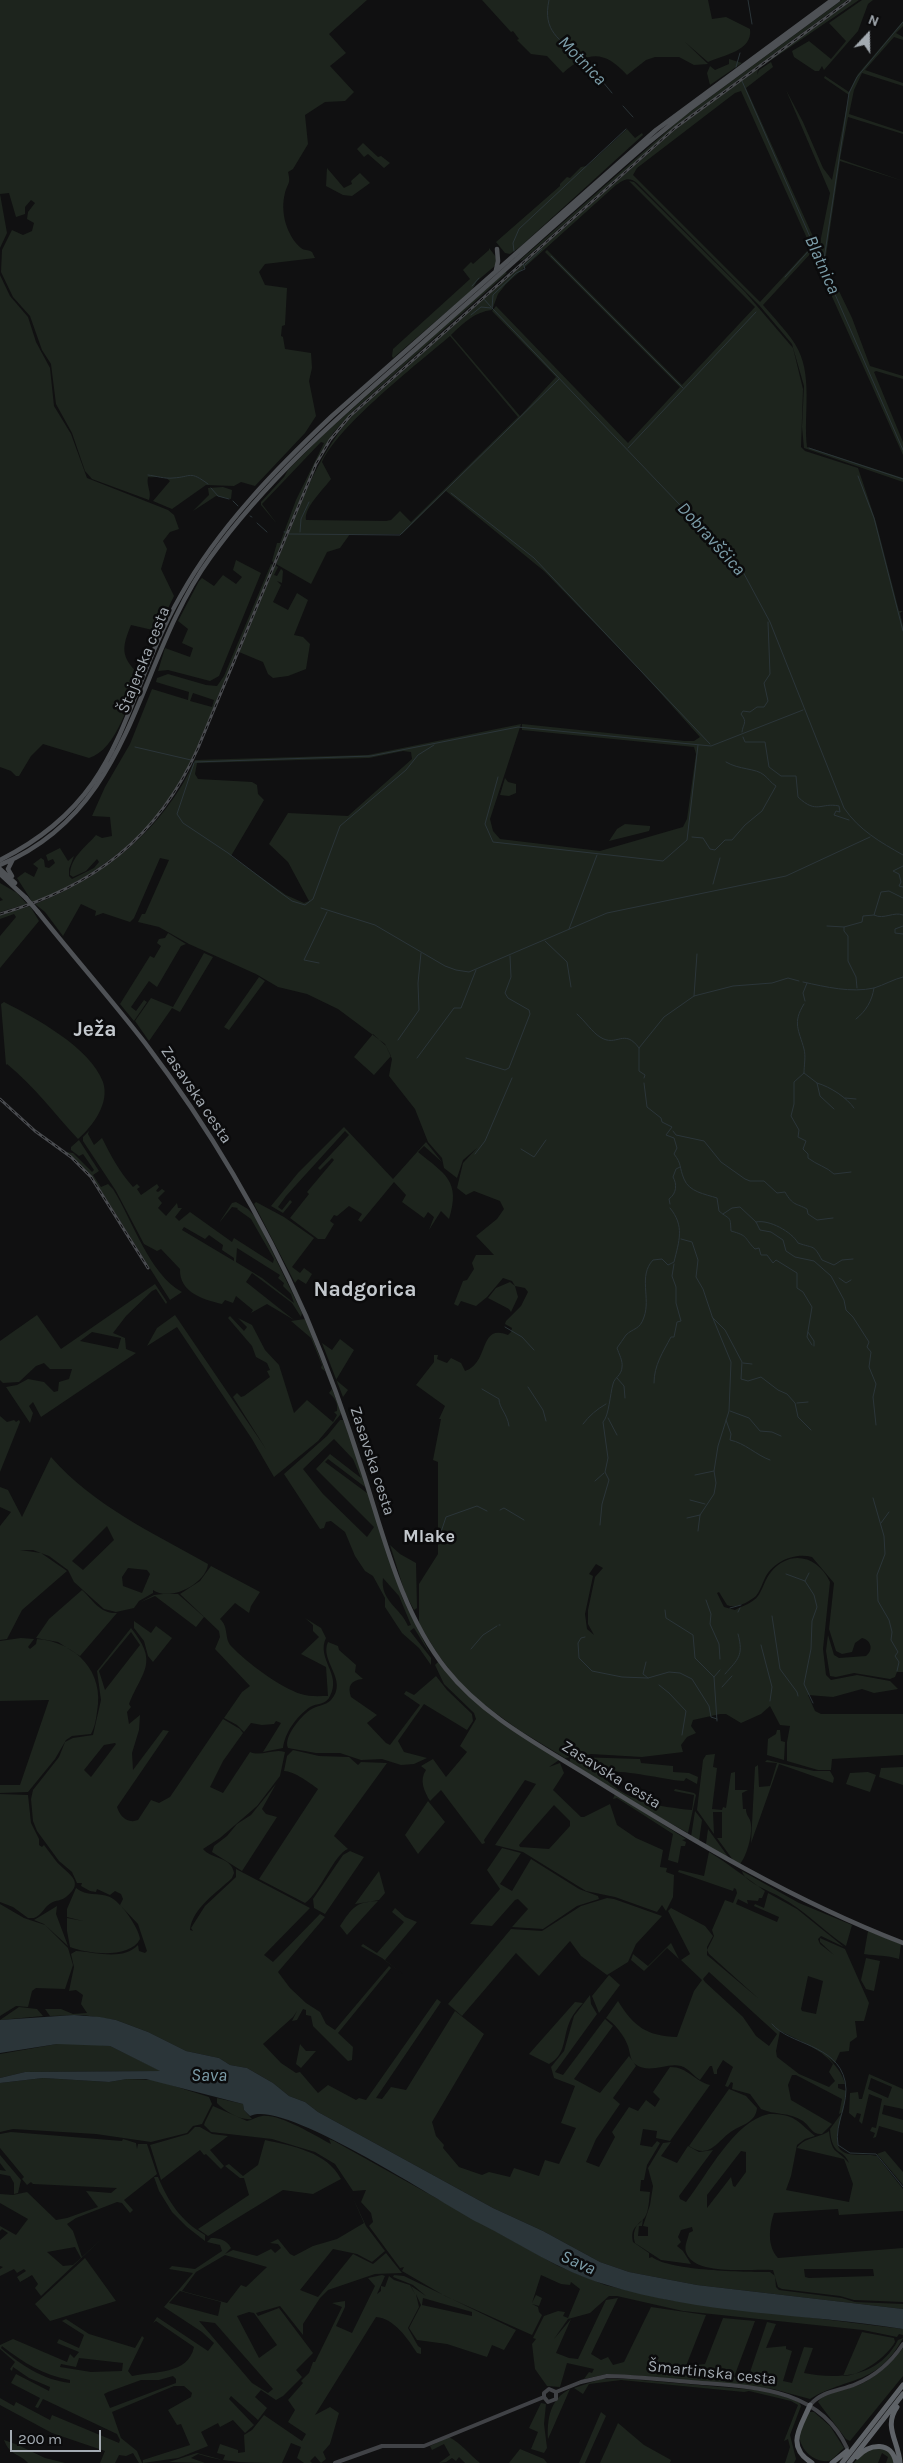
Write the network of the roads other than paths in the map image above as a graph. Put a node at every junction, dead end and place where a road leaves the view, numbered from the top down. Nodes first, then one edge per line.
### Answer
1 (832, 0) edge
2 (838, 0) edge
3 (496, 249) dead end
4 (495, 271) junction
5 (301, 450) junction
6 (16, 851) junction
7 (0, 855) edge
8 (13, 859) junction
9 (0, 860) edge
10 (0, 864) edge
11 (0, 870) edge
12 (0, 874) edge
13 (0, 879) edge
14 (15, 885) junction
15 (903, 1943) edge
16 (903, 2344) edge
17 (903, 2385) edge
18 (556, 2392) junction
19 (903, 2394) edge
20 (544, 2397) junction
21 (903, 2399) edge
22 (810, 2405) junction
23 (862, 2437) junction
24 (847, 2448) dead end
25 (335, 2463) edge
26 (804, 2463) edge
27 (812, 2463) edge
28 (832, 2463) edge
29 (842, 2463) edge
30 (850, 2463) edge
31 (898, 2463) edge

1 - 4 main road
2 - 5 main road
3 - 4 main road
4 - 5 main road
5 - 6 main road, Štajerska cesta
5 - 8 main road, Štajerska cesta
6 - 7 main road
6 - 9 main road, Štajerska cesta
8 - 10 main road, Štajerska cesta
8 - 14 main road
11 - 14 main road, Zasavska cesta
12 - 14 main road, Zasavska cesta
13 - 14 main road
14 - 15 main road, Zasavska cesta, bridge
16 - 22 main road
17 - 23 highway
18 - 20 main road
18 - 20 main road
18 - 22 main road, Šmartinska cesta
19 - 30 highway
20 - 25 main road
21 - 31 highway
22 - 24 main road, Šmartinska cesta
22 - 26 highway
22 - 27 highway
23 - 28 highway
23 - 29 highway
30 - 31 highway

